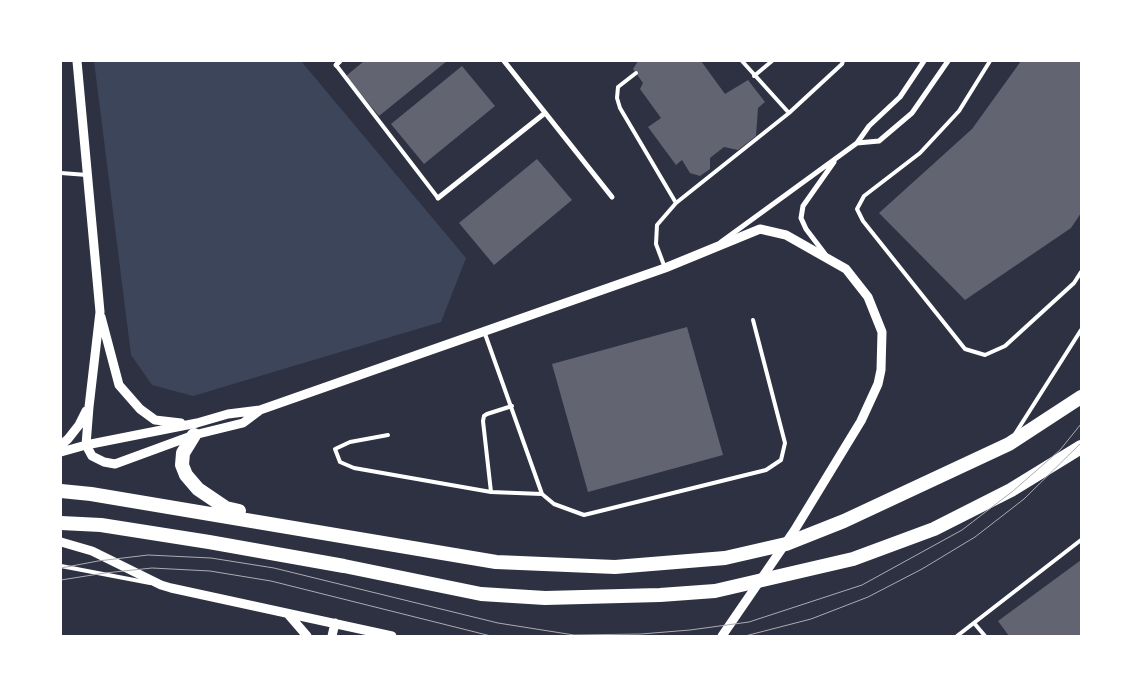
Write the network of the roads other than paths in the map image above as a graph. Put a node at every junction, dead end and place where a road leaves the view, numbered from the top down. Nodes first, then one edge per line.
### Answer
1 (78, 61) edge
2 (504, 61) edge
3 (742, 61) edge
4 (772, 61) edge
5 (843, 61) edge
6 (924, 61) edge
7 (948, 61) edge
8 (990, 61) edge
9 (338, 63) edge
10 (636, 73) dead end
11 (754, 76) junction
12 (545, 113) junction
13 (789, 113) junction
14 (858, 143) junction
15 (837, 158) junction
16 (61, 174) edge
17 (88, 174) junction
18 (438, 198) joint
19 (612, 198) dead end
20 (676, 204) junction
21 (711, 250) junction
22 (827, 258) junction
23 (665, 268) junction
24 (1081, 272) edge
25 (100, 312) junction
26 (753, 320) dead end
27 (1081, 330) edge
28 (484, 331) junction
29 (1081, 397) edge
30 (512, 406) junction
31 (89, 407) junction
32 (195, 429) junction
33 (388, 435) dead end
34 (1009, 444) junction
35 (61, 445) edge
36 (86, 445) junction
37 (1081, 447) edge
38 (61, 452) edge
39 (61, 491) edge
40 (492, 492) junction
41 (542, 494) junction
42 (61, 523) edge
43 (367, 540) junction
44 (1081, 540) edge
45 (61, 542) edge
46 (61, 566) edge
47 (161, 585) junction
48 (288, 614) junction
49 (974, 623) junction
50 (335, 624) junction
51 (307, 636) edge
52 (332, 636) edge
53 (392, 636) edge
54 (722, 636) edge
55 (957, 636) edge
56 (985, 636) edge

1 - 17 street
2 - 12 street
3 - 11 lane
4 - 11 lane
5 - 13 lane
6 - 14 street
7 - 14 street
8 - 24 lane
9 - 18 lane
10 - 20 lane
11 - 13 lane
12 - 18 street
12 - 19 street
13 - 20 lane
14 - 15 street
15 - 21 street
15 - 22 street
16 - 17 lane
17 - 25 street
20 - 23 lane
21 - 22 street
21 - 23 street
22 - 54 street
23 - 28 street
25 - 31 street
25 - 32 street
26 - 41 lane
27 - 34 lane
28 - 30 lane
28 - 32 street
29 - 34 highway
30 - 40 lane
30 - 41 lane
31 - 35 street
31 - 36 street
32 - 36 street
32 - 36 street
32 - 43 highway
33 - 40 lane
34 - 43 highway
36 - 38 street
37 - 42 highway
39 - 43 highway
40 - 41 lane
44 - 49 lane
45 - 47 street
46 - 47 lane
47 - 48 street
48 - 50 street
48 - 51 street
49 - 55 lane
49 - 56 lane
50 - 52 street
50 - 53 street

